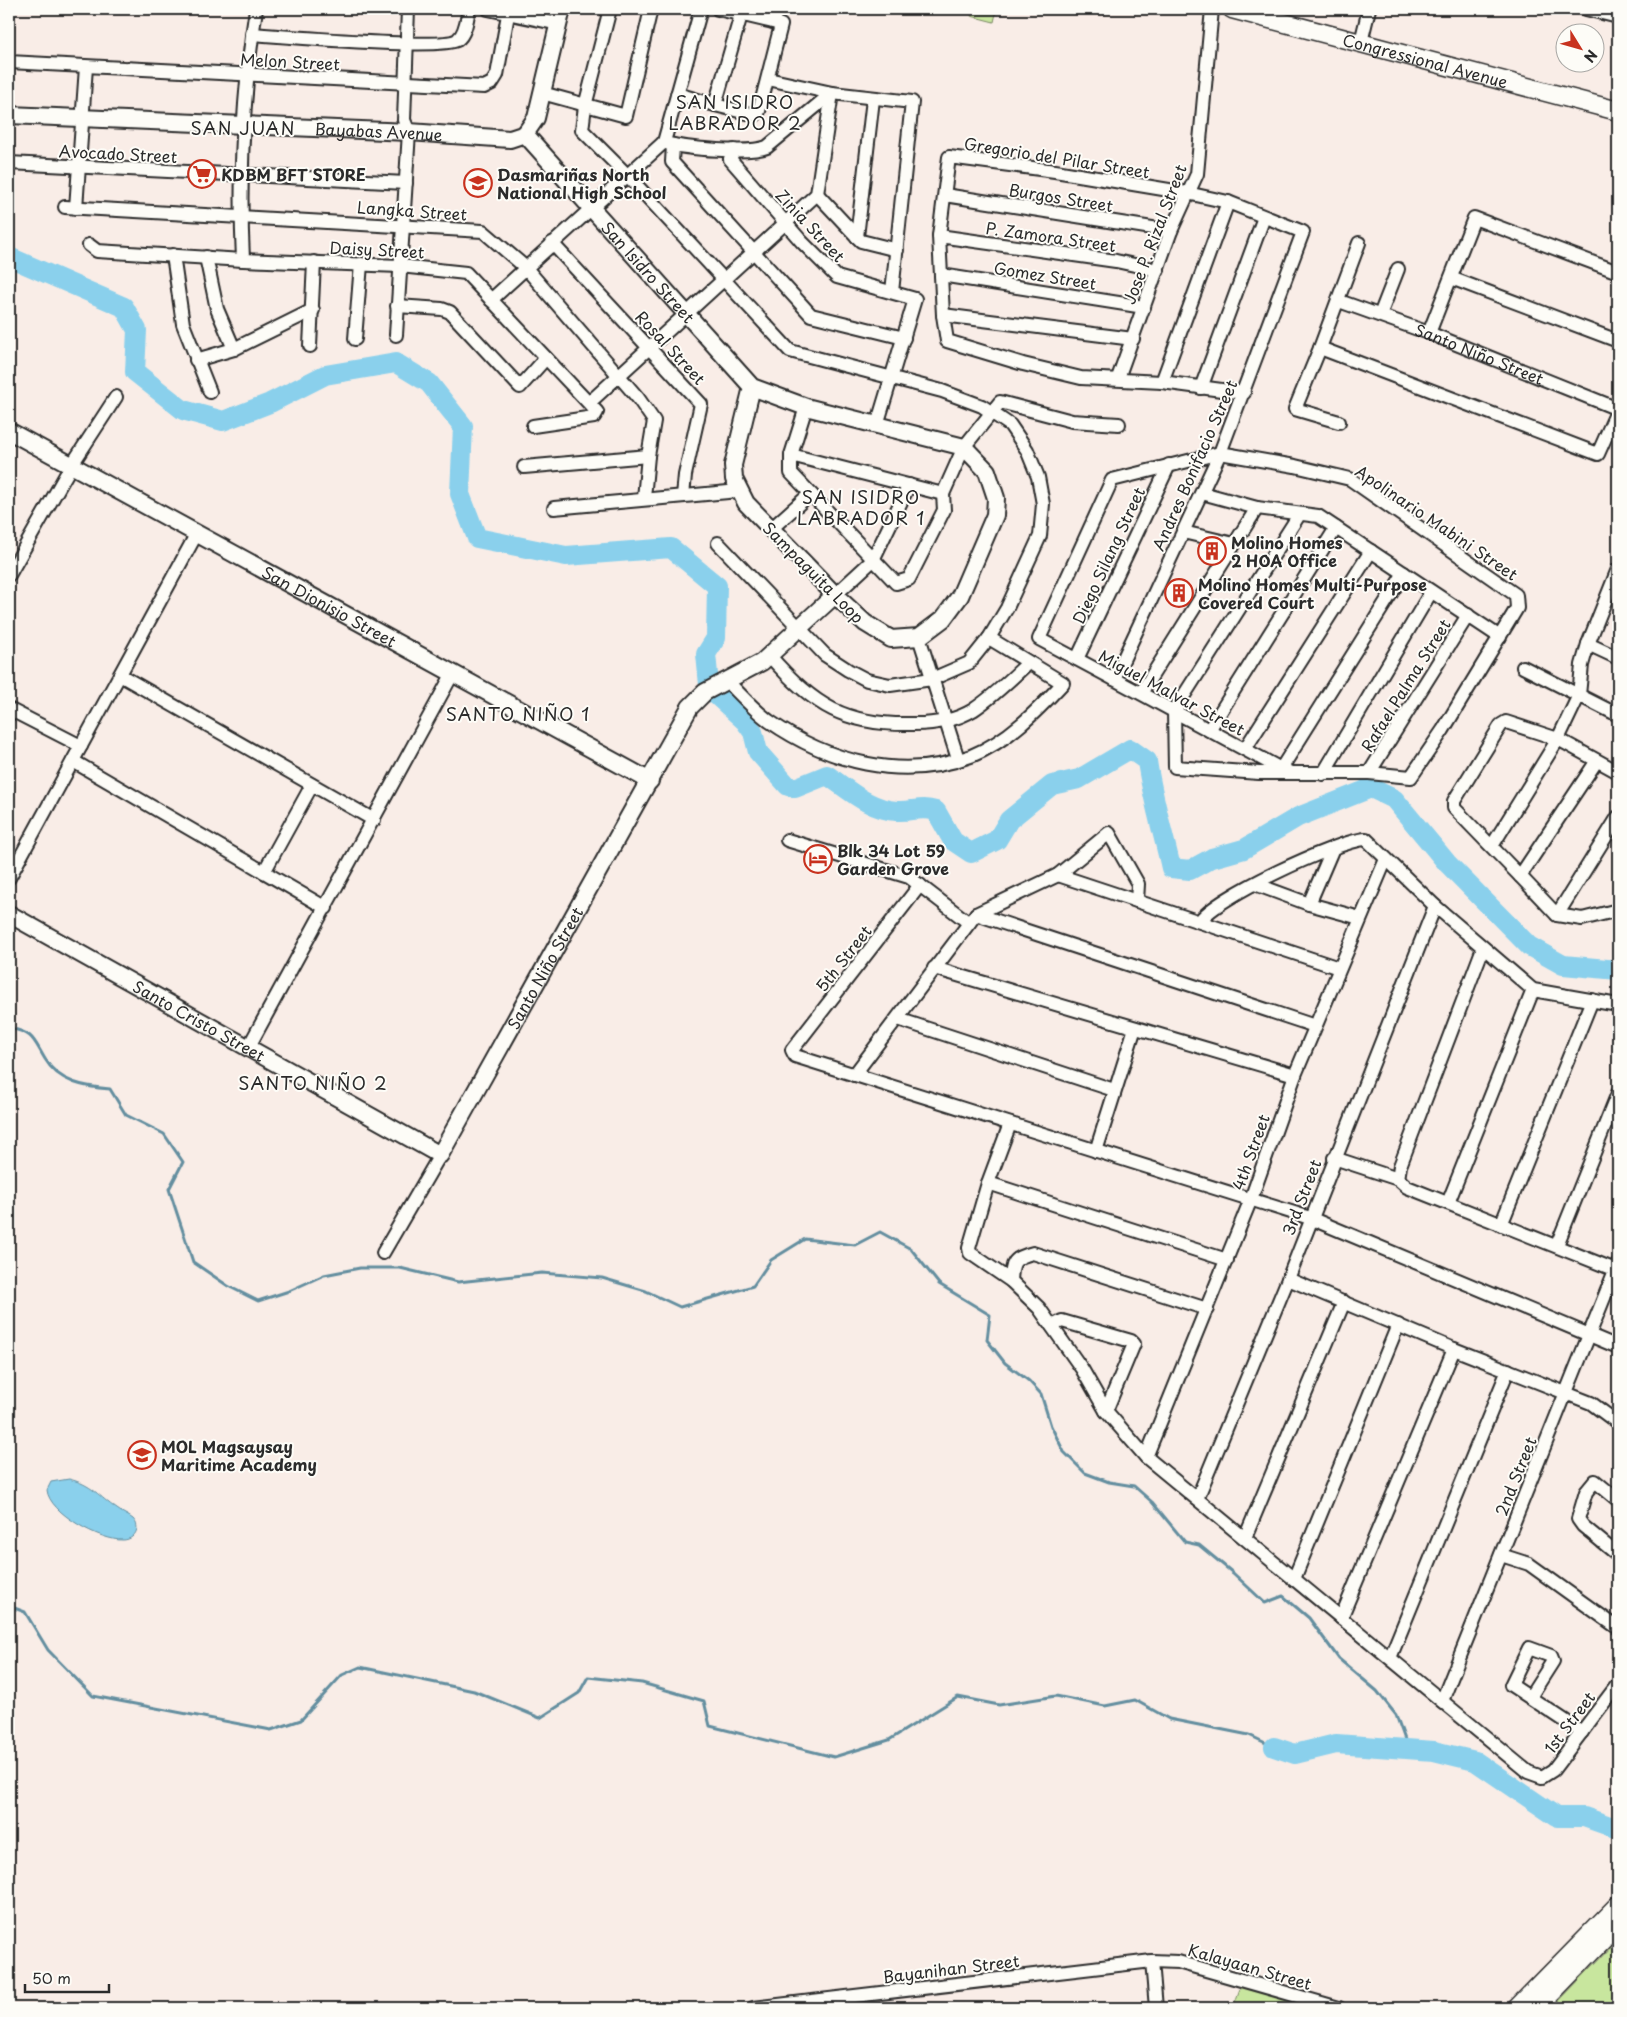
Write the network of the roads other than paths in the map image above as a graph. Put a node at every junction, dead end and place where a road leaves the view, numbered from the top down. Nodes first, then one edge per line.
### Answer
1 (256, 9) edge
2 (408, 9) edge
3 (469, 9) edge
4 (488, 9) edge
5 (610, 9) edge
6 (651, 9) edge
7 (701, 9) edge
8 (718, 9) edge
9 (776, 9) edge
10 (1212, 9) edge
11 (1232, 9) edge
12 (1369, 9) edge
13 (1586, 9) edge
14 (509, 11) edge
15 (741, 15) junction
16 (560, 16) edge
17 (1618, 17) edge
18 (773, 22) junction
19 (252, 34) junction
20 (1361, 42) junction
21 (406, 43) junction
22 (9, 62) edge
23 (86, 67) junction
24 (247, 75) junction
25 (768, 79) junction
26 (404, 84) junction
27 (542, 92) junction
28 (832, 92) junction
29 (677, 94) junction
30 (873, 99) junction
31 (715, 105) junction
32 (585, 106) junction
33 (1618, 111) edge
34 (9, 115) edge
35 (82, 118) junction
36 (243, 125) junction
37 (409, 132) junction
38 (525, 134) junction
39 (668, 144) junction
40 (734, 150) junction
41 (9, 163) edge
42 (79, 167) junction
43 (627, 175) junction
44 (241, 176) junction
45 (406, 183) junction
46 (1187, 193) junction
47 (818, 194) junction
48 (945, 195) junction
49 (1228, 202) junction
50 (591, 208) junction
51 (241, 216) junction
52 (1264, 217) junction
53 (786, 224) junction
54 (403, 225) junction
55 (1171, 231) junction
56 (1303, 232) joint
57 (939, 236) junction
58 (857, 237) junction
59 (552, 243) junction
60 (1359, 243) dead end
61 (89, 245) dead end
62 (896, 250) junction
63 (754, 252) junction
64 (173, 255) junction
65 (206, 257) junction
66 (243, 260) junction
67 (314, 262) junction
68 (361, 264) junction
69 (400, 266) junction
70 (525, 267) junction
71 (1398, 269) dead end
72 (1158, 270) junction
73 (1618, 272) edge
74 (941, 275) junction
75 (1451, 278) junction
76 (724, 280) junction
77 (892, 292) junction
78 (491, 300) junction
79 (1338, 301) junction
80 (398, 306) junction
81 (1144, 307) junction
82 (313, 310) junction
83 (687, 314) junction
84 (944, 315) junction
85 (1380, 315) junction
86 (1429, 333) junction
87 (396, 335) dead end
88 (904, 338) junction
89 (355, 339) dead end
90 (1134, 339) junction
91 (1618, 341) edge
92 (310, 346) dead end
93 (649, 348) junction
94 (1320, 348) junction
95 (234, 349) junction
96 (546, 358) junction
97 (196, 360) junction
98 (619, 376) junction
99 (892, 378) junction
100 (1118, 378) junction
101 (1162, 382) junction
102 (752, 387) junction
103 (1201, 388) junction
104 (210, 392) dead end
105 (1244, 393) junction
106 (116, 397) dead end
107 (590, 402) junction
108 (806, 408) junction
109 (1618, 408) edge
110 (990, 412) junction
111 (1339, 422) dead end
112 (1119, 424) dead end
113 (877, 425) junction
114 (533, 426) dead end
115 (9, 431) edge
116 (964, 447) junction
117 (1220, 453) junction
118 (791, 455) junction
119 (648, 456) junction
120 (1169, 465) junction
121 (71, 466) junction
122 (524, 467) dead end
123 (909, 485) junction
124 (739, 491) junction
125 (1202, 493) junction
126 (810, 494) junction
127 (942, 494) junction
128 (682, 496) junction
129 (644, 498) junction
130 (554, 508) dead end
131 (1257, 508) junction
132 (1299, 515) junction
133 (1336, 528) junction
134 (771, 529) junction
135 (1183, 532) junction
136 (197, 533) junction
137 (718, 543) dead end
138 (1234, 544) junction
139 (1371, 551) junction
140 (873, 560) junction
141 (1618, 569) edge
142 (1404, 572) junction
143 (9, 575) edge
144 (1431, 592) junction
145 (835, 595) junction
146 (1468, 615) junction
147 (800, 629) junction
148 (919, 637) junction
149 (989, 638) junction
150 (1500, 638) junction
151 (1040, 639) joint
152 (1588, 644) junction
153 (770, 655) junction
154 (1618, 658) edge
155 (1077, 659) junction
156 (1028, 663) junction
157 (1523, 667) dead end
158 (453, 673) junction
159 (120, 675) junction
160 (1114, 679) junction
161 (932, 680) junction
162 (725, 682) junction
163 (1141, 694) junction
164 (1579, 695) junction
165 (9, 709) edge
166 (1174, 711) junction
167 (1618, 715) edge
168 (945, 722) junction
169 (1209, 730) junction
170 (1558, 739) junction
171 (81, 746) junction
172 (1244, 749) junction
173 (958, 759) junction
174 (73, 762) junction
175 (1596, 762) junction
176 (1285, 771) junction
177 (1618, 772) edge
178 (1369, 773) junction
179 (1323, 774) junction
180 (650, 781) junction
181 (312, 785) junction
182 (1618, 817) edge
183 (374, 820) junction
184 (786, 840) dead end
185 (1492, 846) junction
186 (1333, 848) junction
187 (1386, 859) junction
188 (264, 872) junction
189 (1058, 875) junction
190 (1520, 876) junction
191 (9, 878) edge
192 (1255, 884) junction
193 (920, 885) junction
194 (1137, 901) junction
195 (1309, 904) junction
196 (1435, 906) junction
197 (326, 908) junction
198 (1618, 910) edge
199 (9, 914) edge
200 (1557, 915) junction
201 (1360, 918) junction
202 (972, 919) junction
203 (1200, 921) junction
204 (1484, 948) junction
205 (934, 968) junction
206 (1339, 968) junction
207 (1533, 990) junction
208 (1592, 1000) junction
209 (1618, 1005) edge
210 (898, 1019) junction
211 (1315, 1026) junction
212 (1135, 1028) junction
213 (248, 1048) junction
214 (854, 1075) junction
215 (1295, 1075) junction
216 (1114, 1090) junction
217 (1618, 1093) edge
218 (1010, 1124) junction
219 (1096, 1151) junction
220 (440, 1156) junction
221 (1334, 1158) junction
222 (1398, 1179) junction
223 (988, 1184) junction
224 (1251, 1199) junction
225 (1448, 1203) junction
226 (1310, 1218) junction
227 (1501, 1225) junction
228 (1558, 1245) junction
229 (382, 1253) dead end
230 (1227, 1260) junction
231 (1617, 1268) edge
232 (1288, 1279) junction
233 (1010, 1281) junction
234 (1344, 1302) junction
235 (1206, 1309) junction
236 (1052, 1326) junction
237 (1398, 1326) junction
238 (1589, 1334) junction
239 (1618, 1347) edge
240 (1454, 1349) junction
241 (1508, 1370) junction
242 (1565, 1393) junction
243 (1106, 1411) junction
244 (1618, 1423) edge
245 (1146, 1457) junction
246 (1197, 1499) junction
247 (1618, 1500) edge
248 (1245, 1538) junction
249 (1501, 1555) junction
250 (1618, 1555) edge
251 (1294, 1579) junction
252 (1341, 1618) junction
253 (1618, 1628) edge
254 (1390, 1658) junction
255 (1618, 1684) edge
256 (1530, 1696) dead end
257 (1442, 1701) junction
258 (1582, 1732) junction
259 (1618, 1905) edge
260 (1618, 1924) edge
261 (1152, 1961) junction
262 (1305, 2003) edge
263 (753, 2008) edge
264 (1156, 2008) edge
265 (1338, 2008) edge
266 (1518, 2008) edge
267 (1537, 2008) edge

1 - 19 street
2 - 21 street
3 - 21 street
4 - 14 street
5 - 32 street
6 - 32 street
7 - 29 street
8 - 15 street
9 - 18 street
10 - 46 street, Jose P. Rizal Street
11 - 20 main road, Congressional Avenue
12 - 20 street
13 - 17 street
14 - 16 street
14 - 26 street, Melon Street
15 - 18 street
15 - 31 street
16 - 27 street
18 - 25 street
19 - 21 street
19 - 24 street
20 - 33 main road, Congressional Avenue
21 - 26 street
22 - 23 street, Melon Street
23 - 24 street, Melon Street
23 - 35 street
24 - 26 street, Melon Street
24 - 36 street
25 - 28 street
25 - 31 street
26 - 37 street
27 - 32 street
27 - 38 street
28 - 30 street
28 - 40 street
28 - 47 street
29 - 31 street
29 - 39 street
30 - 58 street
30 - 62 street
32 - 43 street
34 - 35 street, Bayabas Avenue
35 - 36 street, Bayabas Avenue
35 - 42 street
36 - 37 street, Bayabas Avenue
36 - 44 street
37 - 38 street, Bayabas Avenue
37 - 45 street
38 - 50 street, San Isidro Street
39 - 40 street
39 - 43 street
39 - 63 street
40 - 53 street, Zinia Street
41 - 42 street, Avocado Street
42 - 44 street, Avocado Street
42 - 51 street, Langka Street
43 - 50 street
43 - 76 street
44 - 45 street, Avocado Street
44 - 51 street
45 - 54 street
46 - 48 street, Gregorio del Pilar Street
46 - 49 street, Gregorio del Pilar Street
46 - 55 street, Jose P. Rizal Street
47 - 53 street
47 - 58 street
48 - 55 street, Burgos Street
48 - 57 street
49 - 52 street, Gregorio del Pilar Street
49 - 101 street
50 - 59 street
50 - 83 street, San Isidro Street
51 - 54 street, Langka Street
51 - 66 street
52 - 56 street, Gregorio del Pilar Street
52 - 103 street
53 - 63 street
53 - 77 street, Zinia Street
54 - 69 street
54 - 70 street, Langka Street
55 - 72 street, Jose P. Rizal Street
56 - 105 street, Andres Bonifacio Street
57 - 72 street, P. Zamora Street
57 - 74 street
58 - 62 street
59 - 70 street
59 - 93 street, Rosal Street
60 - 79 street
61 - 64 street, Daisy Street
62 - 77 street
63 - 76 street
63 - 88 street
64 - 65 street, Daisy Street
64 - 97 street
65 - 66 street, Daisy Street
65 - 95 street
66 - 67 street, Daisy Street
67 - 68 street, Daisy Street
67 - 82 street
68 - 69 street, Daisy Street
68 - 89 street
69 - 78 street, Daisy Street
69 - 80 street
70 - 78 street
70 - 98 street, Langka Street
71 - 85 street
72 - 81 street, Jose P. Rizal Street
73 - 75 street
74 - 81 street, Gomez Street
74 - 84 street
75 - 86 street
75 - 91 street
76 - 83 street
76 - 99 street
77 - 88 street, Zinia Street
78 - 96 street, Daisy Street
79 - 85 street, Santo Niño Street
79 - 94 street
80 - 87 street
80 - 96 street
81 - 90 street, Jose P. Rizal Street
82 - 92 street
82 - 95 street
83 - 93 street
83 - 102 street, San Isidro Street
84 - 90 street
84 - 100 street
85 - 86 street, Santo Niño Street
86 - 109 street, Santo Niño Street
88 - 99 street
90 - 100 street, Jose P. Rizal Street
93 - 98 street
93 - 128 street, Rosal Street
94 - 109 street
94 - 111 street
95 - 97 street
96 - 107 street, Daisy Street
97 - 104 street
98 - 107 street
98 - 119 street, Langka Street
99 - 110 street
99 - 113 street
100 - 101 street
101 - 103 street
102 - 108 street
102 - 124 street, Sampaguita Loop
103 - 105 street
105 - 117 street, Andres Bonifacio Street
106 - 121 street
107 - 114 street
108 - 113 street
108 - 118 street
110 - 112 street
110 - 116 street
110 - 149 street
113 - 116 street
115 - 121 street, San Dionisio Street
116 - 127 street
116 - 148 street
117 - 120 street, Apolinario Mabini Street
117 - 125 street, Andres Bonifacio Street
117 - 150 street, Apolinario Mabini Street
118 - 123 street
118 - 126 street
119 - 122 street
119 - 129 street, Langka Street
120 - 151 street, Apolinario Mabini Street
120 - 155 street, Diego Silang Street
121 - 136 street, San Dionisio Street
121 - 143 street
123 - 127 street
123 - 140 street
124 - 128 street
124 - 134 street, Sampaguita Loop
125 - 131 street
125 - 135 street, Andres Bonifacio Street
126 - 134 street
126 - 140 street
127 - 140 street
128 - 129 street
129 - 130 street
131 - 132 street
131 - 138 street
132 - 133 street
132 - 166 street
133 - 139 street
133 - 169 street
134 - 145 street, Sampaguita Loop
135 - 138 street
135 - 160 street, Andres Bonifacio Street
136 - 158 street, San Dionisio Street
136 - 159 street
137 - 147 street
138 - 163 street
139 - 142 street
139 - 172 street
140 - 145 street
141 - 152 street
142 - 144 street
142 - 176 street
144 - 146 street
144 - 179 street
145 - 147 street
145 - 148 street, Sampaguita Loop
146 - 150 street
146 - 178 street, Rafael Palma Street
147 - 153 street
147 - 161 street
148 - 161 street
149 - 156 street
149 - 161 street
150 - 178 street
151 - 155 street, Miguel Malvar Street
152 - 154 street
152 - 164 street
153 - 162 street
153 - 168 street
155 - 160 street, Miguel Malvar Street
156 - 168 street
156 - 173 street
157 - 164 street
158 - 180 street, San Dionisio Street
158 - 183 street
159 - 171 street
159 - 181 street
160 - 163 street, Miguel Malvar Street
161 - 168 street
162 - 173 street
162 - 180 street, Santo Niño Street
163 - 166 street, Miguel Malvar Street
164 - 167 street
164 - 170 street
165 - 171 street
166 - 169 street, Miguel Malvar Street
166 - 176 street
168 - 173 street
169 - 172 street, Miguel Malvar Street
170 - 175 street
170 - 185 street
170 - 185 street
171 - 174 street
172 - 176 street, Miguel Malvar Street
174 - 188 street
174 - 191 street
175 - 177 street
175 - 190 street
176 - 179 street
178 - 179 street
180 - 220 street, Santo Niño Street
181 - 183 street
181 - 188 street
182 - 200 street
183 - 197 street
184 - 193 street
185 - 190 street
186 - 187 street
186 - 192 street
186 - 195 street
187 - 196 street
187 - 201 street, 4th Street
188 - 197 street
189 - 194 street
189 - 194 street
189 - 202 street
190 - 200 street
192 - 195 street
192 - 203 street
193 - 202 street
193 - 214 street, 5th Street
194 - 203 street
195 - 201 street
196 - 204 street
196 - 221 street, 3rd Street
197 - 213 street
198 - 200 street
199 - 213 street, Santo Cristo Street
201 - 206 street, 4th Street
202 - 205 street
202 - 211 street
203 - 206 street
204 - 207 street
204 - 222 street
205 - 210 street
205 - 212 street
206 - 211 street, 4th Street
207 - 208 street
207 - 225 street
208 - 209 street
208 - 227 street
210 - 214 street
210 - 216 street
211 - 215 street, 4th Street
212 - 215 street
212 - 216 street
213 - 220 street, Santo Cristo Street
214 - 218 street
215 - 224 street, 4th Street
216 - 219 street
217 - 228 street
218 - 219 street
218 - 223 street
219 - 224 street
220 - 229 street
221 - 222 street
221 - 226 street, 3rd Street
222 - 225 street
223 - 230 street
223 - 233 street
224 - 226 street
224 - 230 street, 4th Street
225 - 227 street
226 - 232 street, 3rd Street
226 - 238 street
227 - 228 street
228 - 231 street
230 - 235 street, 4th Street
231 - 238 street, 2nd Street
232 - 234 street
232 - 246 street, 3rd Street
233 - 235 street
233 - 236 street
234 - 237 street
234 - 248 street
235 - 245 street, 4th Street
236 - 243 street
236 - 243 street
237 - 240 street
237 - 251 street
238 - 239 street
238 - 242 street, 2nd Street
240 - 241 street
240 - 252 street
241 - 242 street
241 - 254 street
242 - 244 street
242 - 249 street, 2nd Street
243 - 245 street
245 - 246 street
246 - 248 street
247 - 250 street
248 - 251 street
249 - 253 street
249 - 257 street, 2nd Street
251 - 252 street
252 - 254 street
254 - 257 street
255 - 258 street, 1st Street
256 - 258 street
257 - 258 street, 1st Street
259 - 266 main road
260 - 267 main road
261 - 262 street, Kalayaan Street
261 - 263 street, Bayanihan Street
261 - 264 street
262 - 265 street, Kalayaan Street

